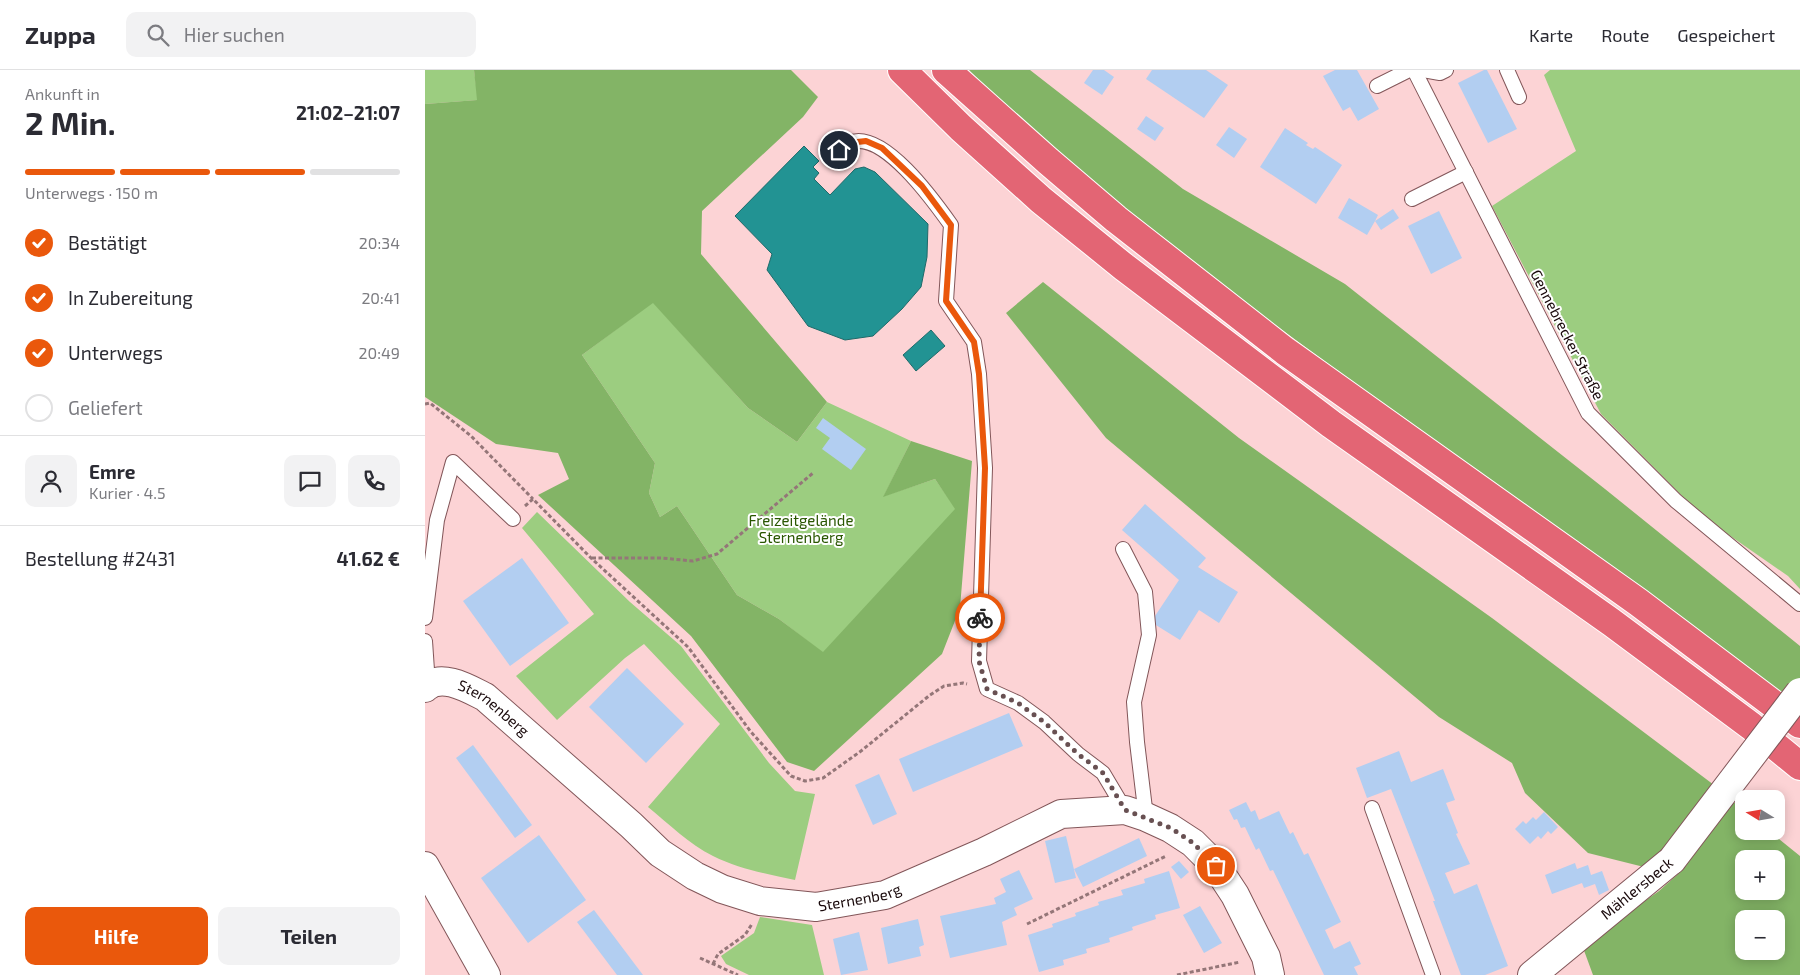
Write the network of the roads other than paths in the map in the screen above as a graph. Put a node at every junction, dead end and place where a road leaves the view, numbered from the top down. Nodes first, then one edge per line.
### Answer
1 (901, 70) edge
2 (946, 70) edge
3 (1409, 70) edge
4 (1414, 70) edge
5 (1423, 70) edge
6 (1446, 70) edge
7 (1507, 70) edge
8 (1377, 86) dead end
9 (1519, 97) dead end
10 (830, 157) dead end
11 (1466, 172) junction
12 (1412, 199) dead end
13 (513, 519) road end
14 (1123, 549) dead end
15 (1800, 604) edge
16 (425, 618) edge
17 (425, 641) edge
18 (427, 686) edge
19 (1800, 692) edge
20 (1800, 724) edge
21 (1800, 766) edge
22 (1372, 808) dead end
23 (1136, 814) junction
24 (425, 866) edge
25 (1268, 966) edge
26 (485, 975) edge
27 (1433, 975) edge
28 (1532, 975) edge

1 - 21 highway
2 - 20 highway
3 - 8 lane
4 - 11 lane, Gennebrecker Straße
5 - 6 lane
7 - 9 lane
10 - 23 lane
11 - 12 lane
11 - 15 lane, Gennebrecker Straße
13 - 16 lane
14 - 23 lane
17 - 18 lane
18 - 23 street, Sternenberg
19 - 28 street, Mählersbeck, bridge
22 - 27 lane
23 - 25 street, Sternenberg
24 - 26 street

